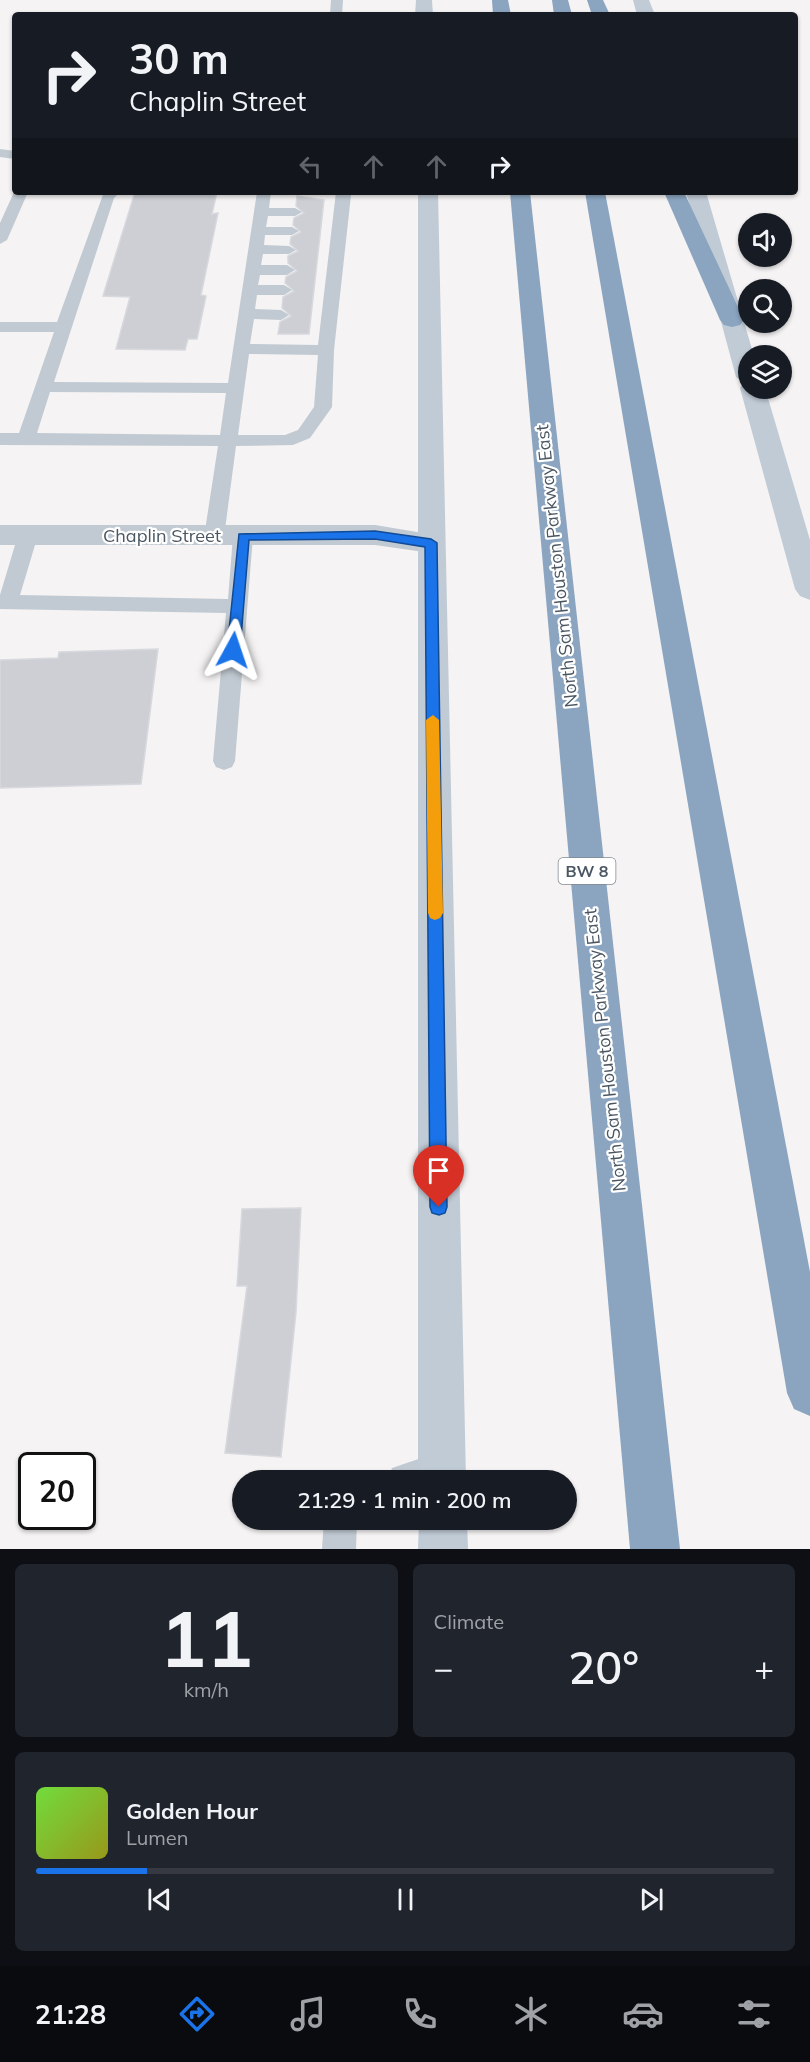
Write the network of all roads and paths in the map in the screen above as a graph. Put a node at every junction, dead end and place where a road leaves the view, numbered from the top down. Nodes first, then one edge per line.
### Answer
1 (20, 195) edge
2 (109, 195) edge
3 (264, 195) edge
4 (343, 195) edge
5 (428, 195) edge
6 (520, 195) edge
7 (596, 195) edge
8 (675, 195) edge
9 (697, 195) edge
10 (261, 212) junction
11 (295, 212) dead end
12 (322, 212) dead end
13 (342, 212) junction
14 (259, 231) junction
15 (292, 231) dead end
16 (320, 231) dead end
17 (340, 231) junction
18 (0, 240) edge
19 (256, 249) junction
20 (289, 250) dead end
21 (318, 250) dead end
22 (338, 250) junction
23 (253, 270) junction
24 (286, 270) dead end
25 (316, 270) dead end
26 (336, 270) junction
27 (250, 290) junction
28 (284, 290) dead end
29 (314, 290) dead end
30 (333, 290) junction
31 (247, 314) junction
32 (281, 315) dead end
33 (311, 315) dead end
34 (331, 315) junction
35 (732, 320) junction
36 (0, 327) edge
37 (64, 327) junction
38 (739, 345) edge
39 (241, 349) junction
40 (326, 350) junction
41 (44, 387) junction
42 (236, 388) junction
43 (756, 399) edge
44 (0, 439) edge
45 (26, 439) junction
46 (228, 441) junction
47 (801, 534) edge
48 (0, 535) edge
49 (28, 535) junction
50 (243, 536) junction
51 (214, 537) junction
52 (431, 543) junction
53 (810, 589) edge
54 (4, 602) edge
55 (237, 606) junction
56 (224, 760) dead end
57 (810, 1393) edge
58 (442, 1470) edge
59 (340, 1530) edge
60 (443, 1530) edge
61 (339, 1549) edge
62 (443, 1549) edge
63 (655, 1549) edge

1 - 18 lane
2 - 37 lane
3 - 10 lane
4 - 13 lane
5 - 52 main road
6 - 63 highway, North Sam Houston Parkway East / BW 8
7 - 57 highway
8 - 35 highway
9 - 35 main road
10 - 11 lane
10 - 14 lane
12 - 13 lane
13 - 17 lane
14 - 15 lane
14 - 19 lane
16 - 17 lane
17 - 22 lane
19 - 20 lane
19 - 23 lane
21 - 22 lane
22 - 26 lane
23 - 24 lane
23 - 27 lane
25 - 26 lane
26 - 30 lane
27 - 28 lane
27 - 31 lane
29 - 30 lane
30 - 34 lane
31 - 32 lane
31 - 39 lane
33 - 34 lane
34 - 40 lane
35 - 38 main road
36 - 37 lane
37 - 41 lane
39 - 40 lane
39 - 42 lane
40 - 46 lane
41 - 42 lane
41 - 45 lane
42 - 46 lane
43 - 47 main road
44 - 45 lane
45 - 46 lane
46 - 51 lane
47 - 53 main road
48 - 49 street, Chaplin Street
49 - 51 street, Chaplin Street
49 - 54 lane
50 - 51 street, Chaplin Street
50 - 52 street, Chaplin Street
50 - 55 lane
52 - 58 main road
54 - 55 lane
55 - 56 lane
59 - 61 lane
60 - 62 main road

